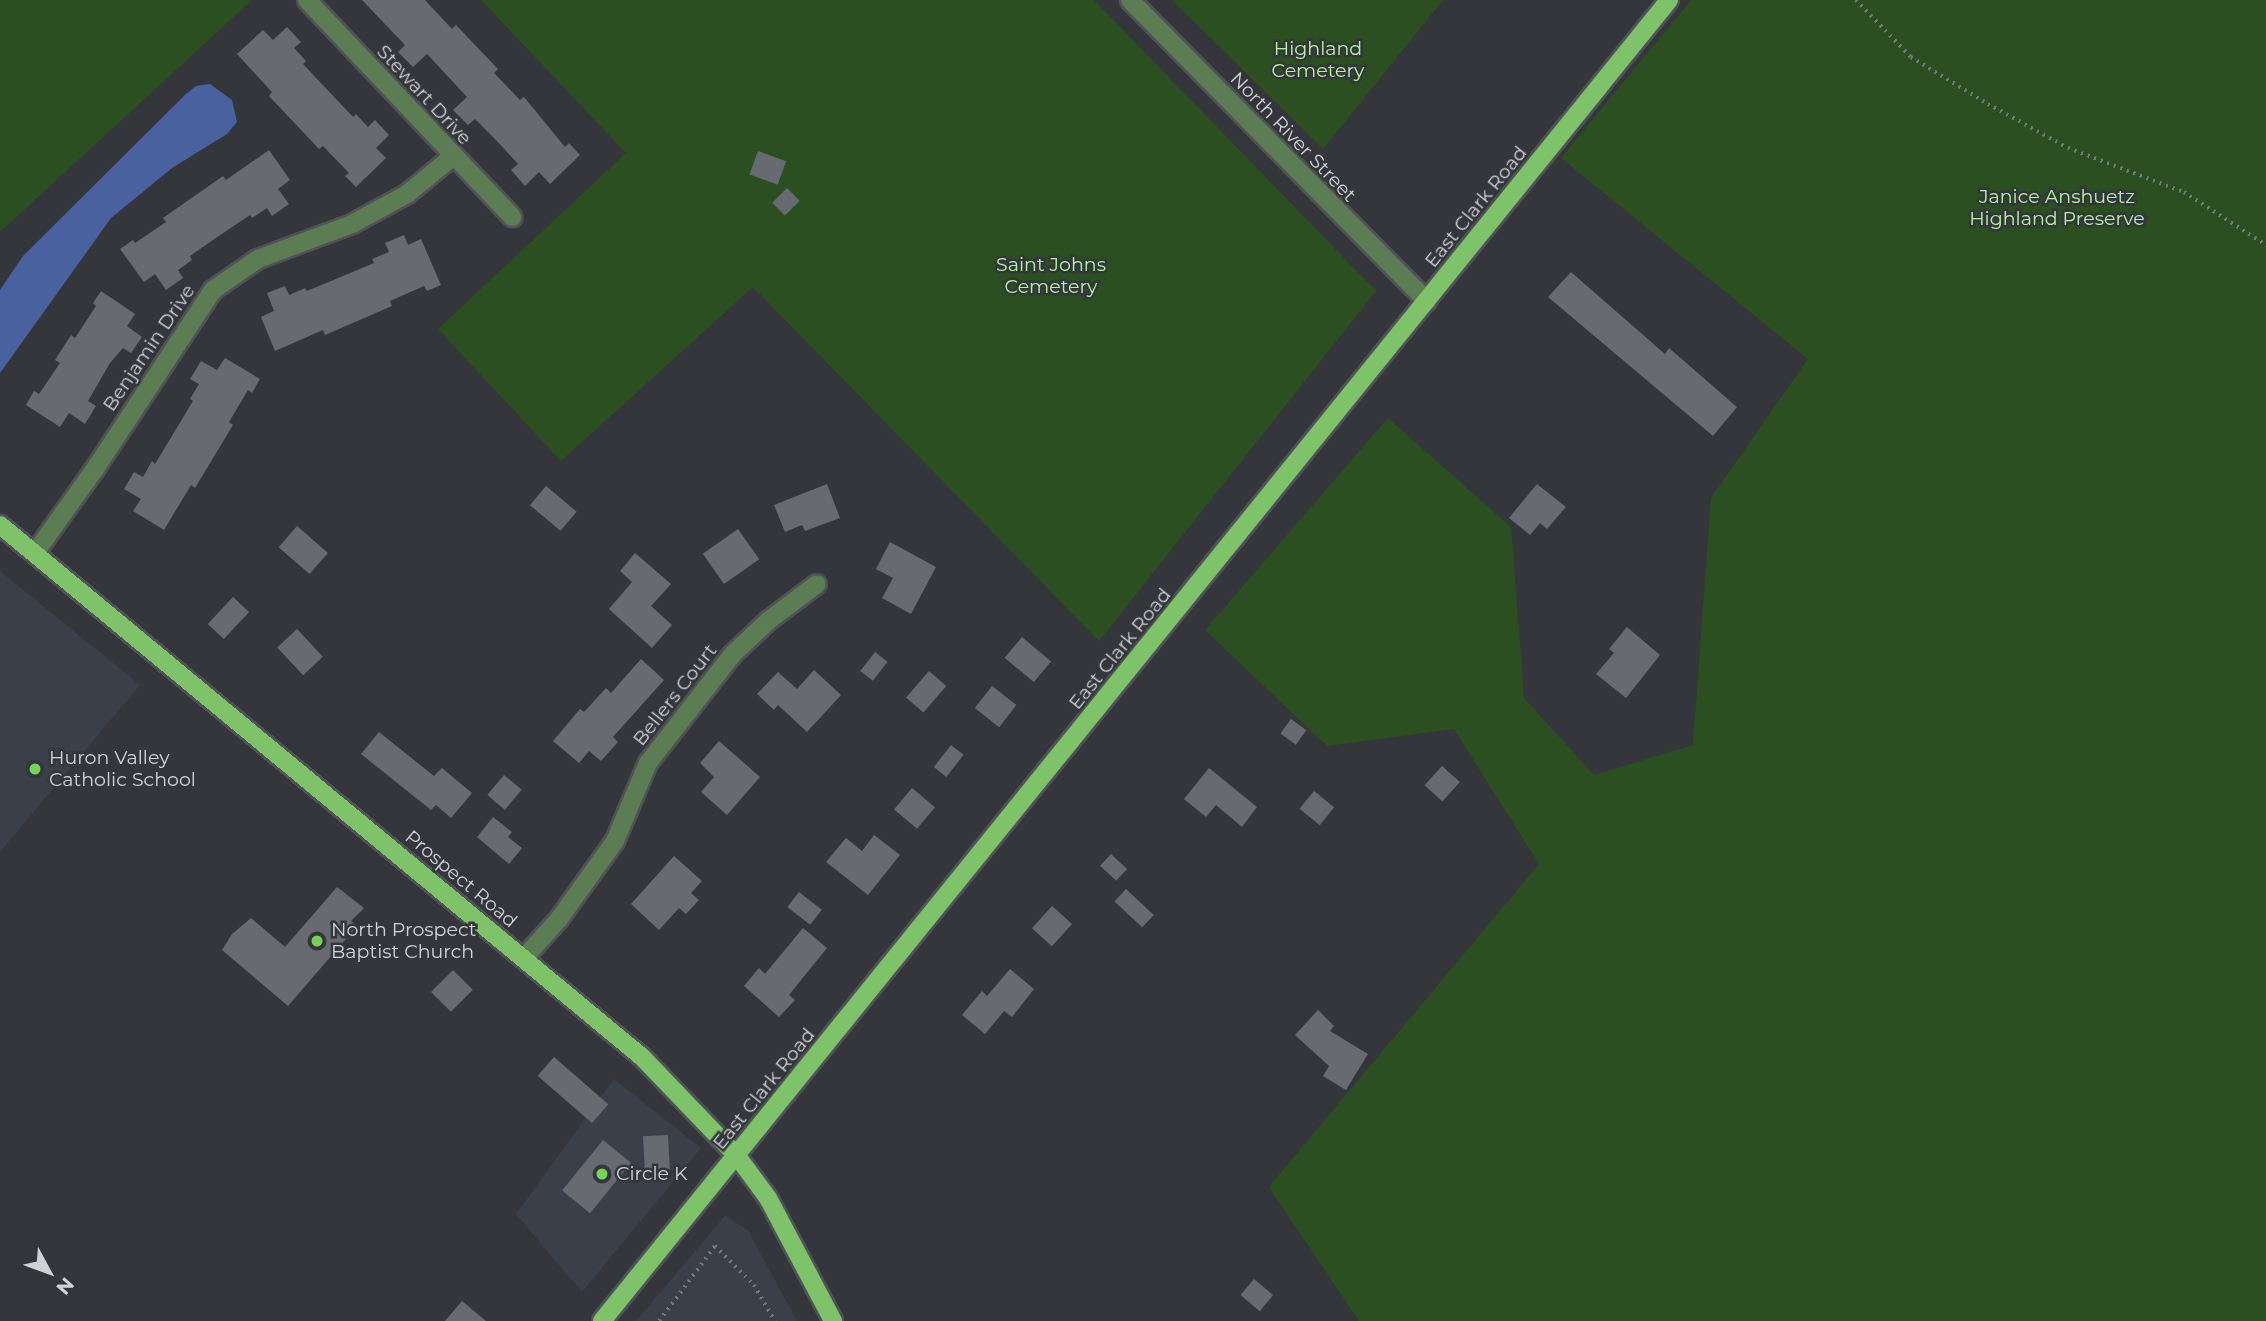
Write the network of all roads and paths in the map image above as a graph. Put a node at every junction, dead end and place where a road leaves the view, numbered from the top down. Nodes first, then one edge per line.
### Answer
1 (307, 0) edge
2 (1130, 0) edge
3 (1669, 0) edge
4 (1856, 0) edge
5 (452, 157) junction
6 (512, 217) dead end
7 (2266, 246) edge
8 (1427, 301) junction
9 (0, 525) edge
10 (35, 554) junction
11 (817, 584) dead end
12 (524, 958) junction
13 (737, 1156) junction
14 (602, 1321) edge
15 (659, 1321) edge
16 (775, 1321) edge
17 (834, 1321) edge

1 - 5 street, Stewart Drive
2 - 8 street, North River Street
3 - 8 main road, East Clark Road
4 - 7 path
5 - 6 street, Stewart Drive
5 - 10 street, Benjamin Drive
8 - 13 main road, East Clark Road
9 - 10 main road, Prospect Road
10 - 12 main road, Prospect Road
11 - 12 street, Bellers Court
12 - 13 main road, Prospect Road
13 - 14 main road, East Clark Road
13 - 17 main road, Prospect Road
15 - 16 path

